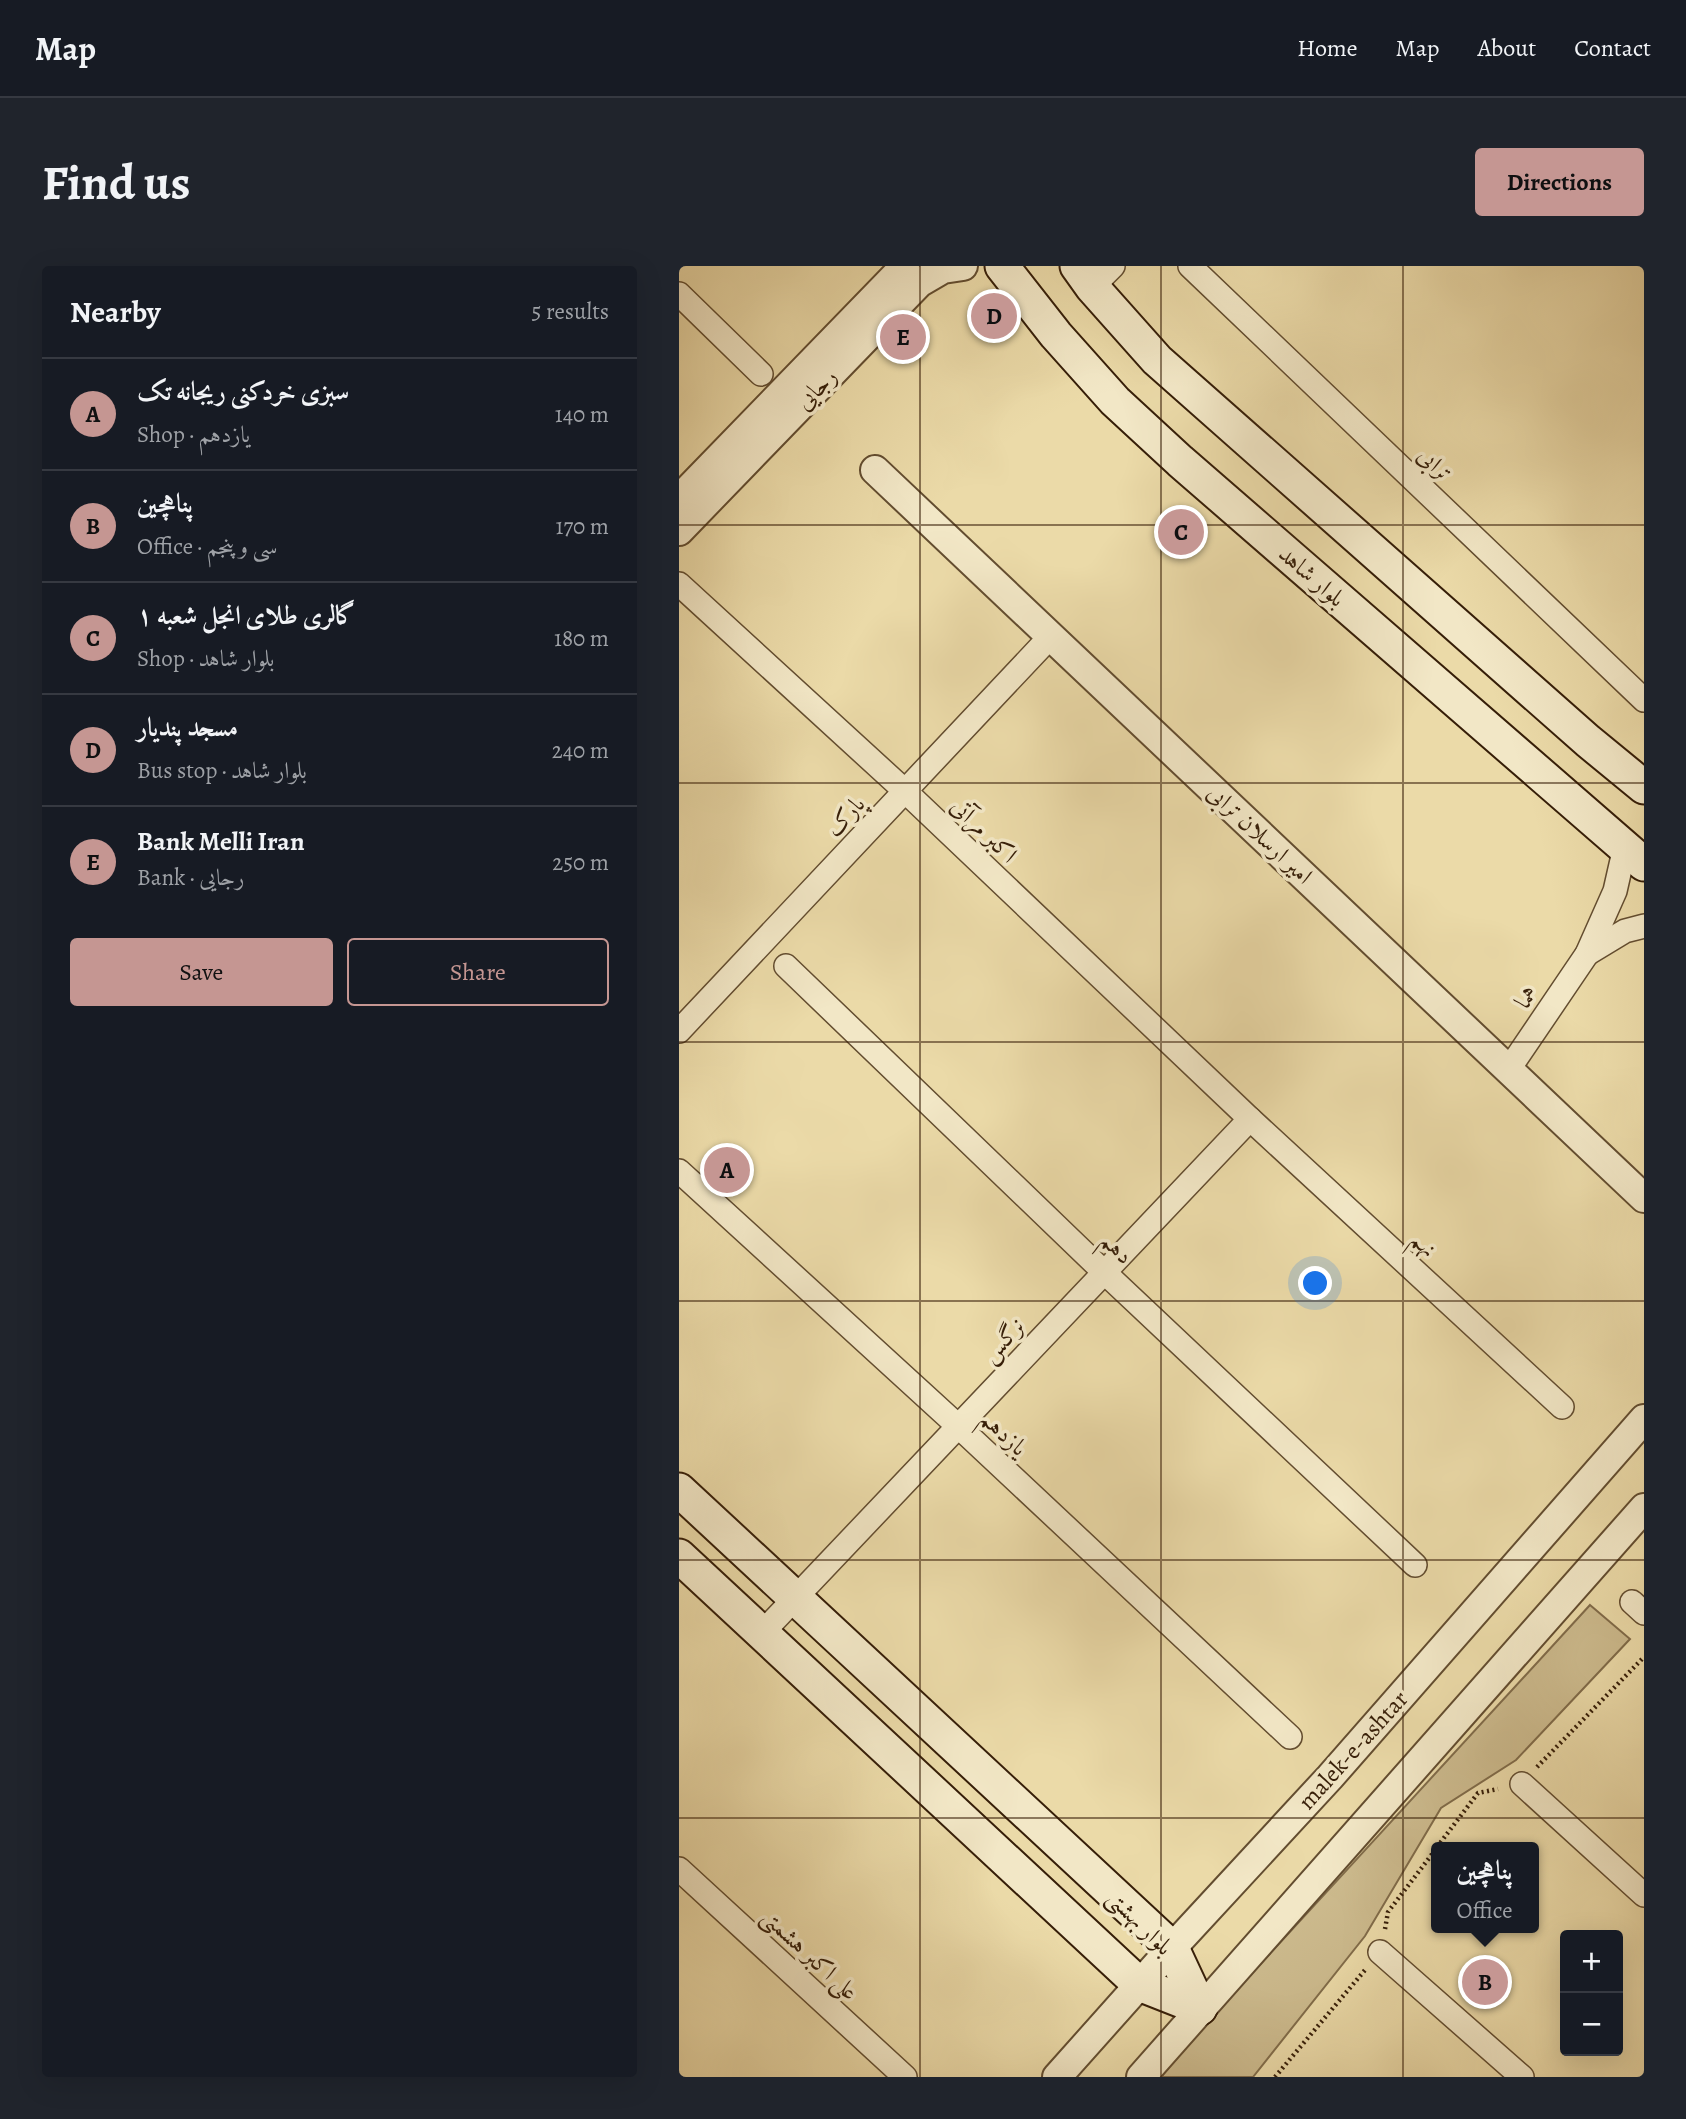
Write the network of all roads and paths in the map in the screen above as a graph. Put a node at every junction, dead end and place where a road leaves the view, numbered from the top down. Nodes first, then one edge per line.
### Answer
1 (905, 266) edge
2 (963, 266) edge
3 (1190, 266) edge
4 (996, 267) edge
5 (1094, 273) edge
6 (679, 294) edge
7 (761, 374) dead end
8 (875, 470) dead end
9 (679, 499) edge
10 (679, 531) edge
11 (679, 584) edge
12 (1050, 637) junction
13 (1644, 700) edge
14 (1644, 787) edge
15 (905, 791) junction
16 (1634, 856) edge
17 (1644, 926) edge
18 (1587, 954) junction
19 (786, 966) dead end
20 (679, 1031) edge
21 (1509, 1069) junction
22 (1250, 1119) junction
23 (679, 1171) edge
24 (1644, 1198) edge
25 (1104, 1272) junction
26 (1562, 1407) dead end
27 (1644, 1419) edge
28 (958, 1426) junction
29 (679, 1490) edge
30 (1644, 1508) edge
31 (679, 1556) edge
32 (1415, 1564) dead end
33 (795, 1598) junction
34 (762, 1633) junction
35 (1644, 1657) edge
36 (1290, 1737) dead end
37 (1522, 1784) junction
38 (1441, 1842) edge
39 (1431, 1856) edge
40 (679, 1869) edge
41 (1644, 1895) edge
42 (1172, 1948) junction
43 (1380, 1952) junction
44 (1139, 1984) junction
45 (1200, 2008) junction
46 (905, 2077) edge
47 (1057, 2077) edge
48 (1141, 2077) edge
49 (1275, 2077) edge
50 (1522, 2077) edge

1 - 9 street, رجایی
2 - 10 street, رجایی
3 - 13 street, ترابی
4 - 16 main road, بلوار شاهد
5 - 14 main road
6 - 7 street
8 - 12 street, امیر ارسلان ترابی
11 - 15 street, اکبر مرآتی
12 - 15 street, پارک
12 - 21 street, امیر ارسلان ترابی
15 - 20 street, پارک
15 - 22 street, اکبر مرآتی
16 - 18 street
17 - 18 street
18 - 21 street, هما
19 - 25 street, دهم
21 - 24 street, امیر ارسلان ترابی
22 - 25 street, نرگس
22 - 26 street, نهم
23 - 28 street, یازدهم
25 - 28 street, نرگس
25 - 32 street, دهم
27 - 42 street, malek-e-ashtar
28 - 33 street, نرگس
28 - 36 street, یازدهم
29 - 33 main road, بلوار بهشتی
30 - 45 street
31 - 34 main road, بلوار بهشتی
33 - 34 street, نرگس
33 - 42 main road, بلوار بهشتی
34 - 44 main road, بلوار بهشتی
35 - 37 path
37 - 38 path
37 - 41 street
39 - 43 path
40 - 46 street, علی اکبر هشمتی
42 - 44 street, malek-e-ashtar
42 - 45 main road, بلوار بهشتی
43 - 49 path
43 - 50 street
44 - 45 main road, بلوار بهشتی
44 - 47 street, malek-e-ashtar
45 - 48 street

